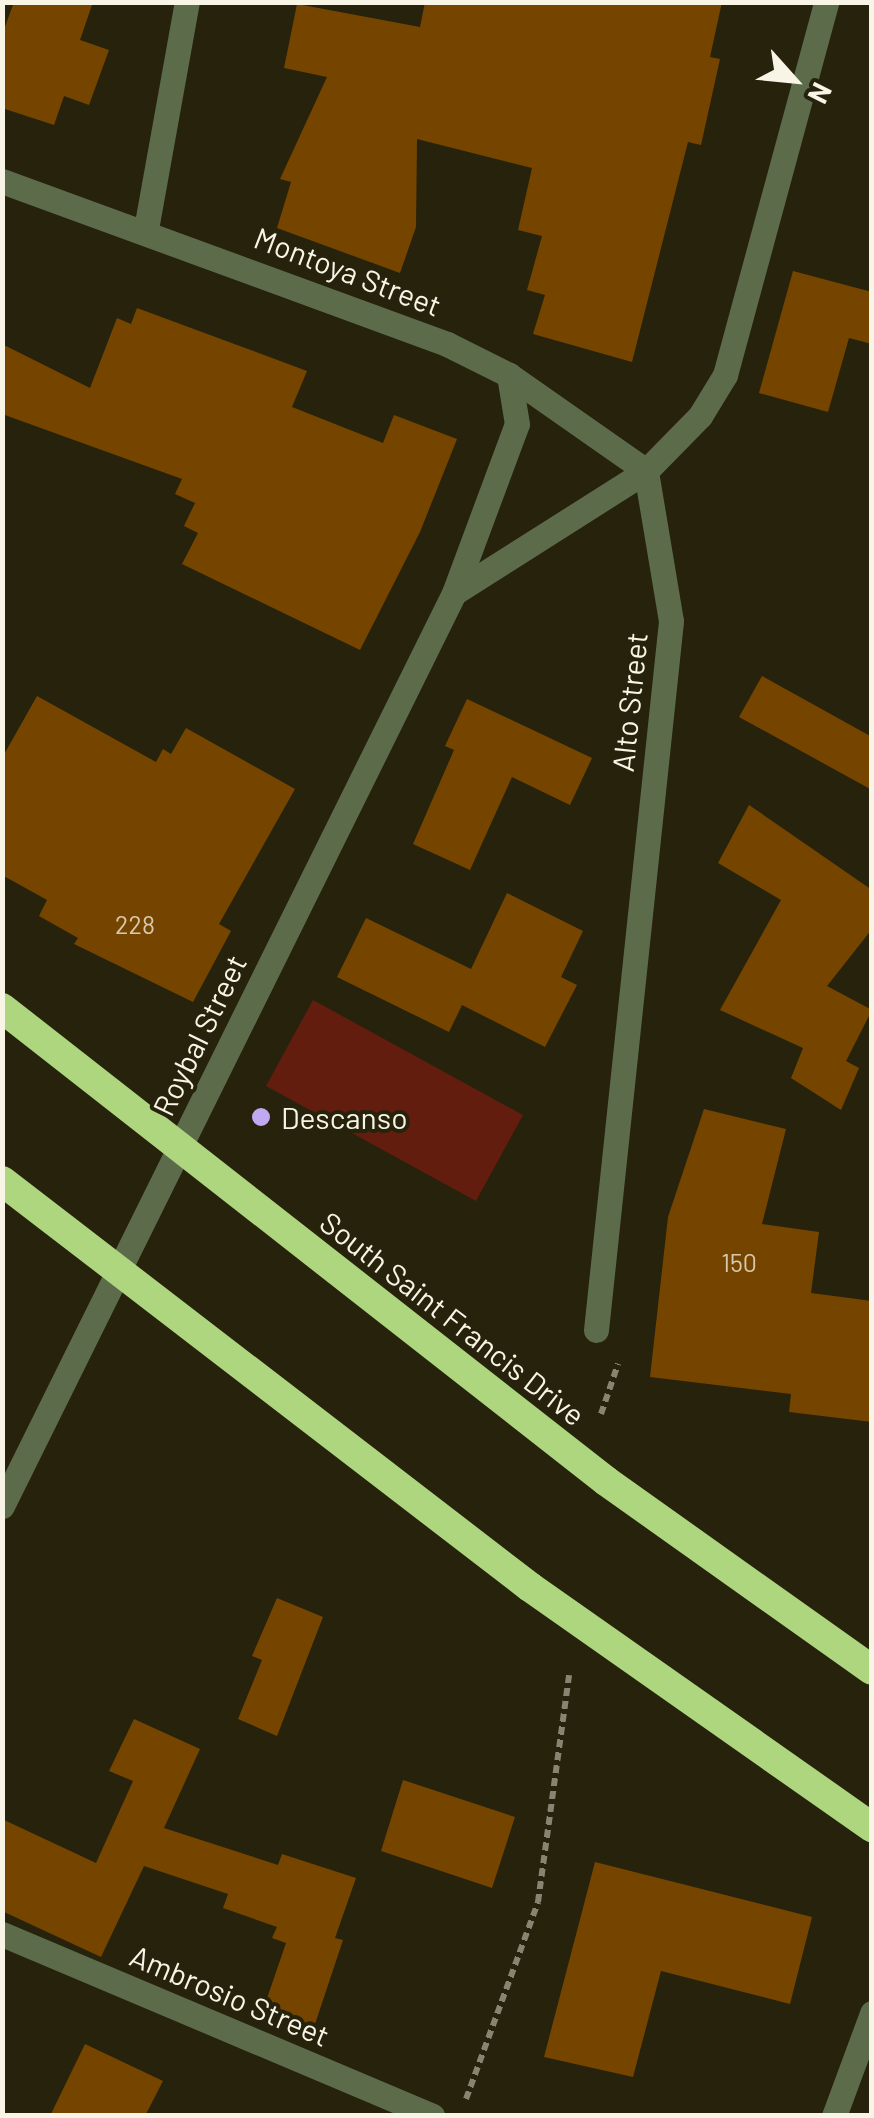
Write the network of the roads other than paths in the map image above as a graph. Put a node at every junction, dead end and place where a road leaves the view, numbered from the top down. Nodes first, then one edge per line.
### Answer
1 (187, 2) edge
2 (826, 2) edge
3 (2, 181) edge
4 (146, 229) junction
5 (509, 376) junction
6 (646, 471) junction
7 (454, 592) junction
8 (2, 1008) edge
9 (179, 1149) junction
10 (2, 1181) edge
11 (122, 1273) junction
12 (596, 1330) dead end
13 (2, 1506) edge
14 (872, 1670) edge
15 (872, 1827) edge
16 (2, 1934) edge
17 (872, 2012) edge
18 (432, 2116) edge
19 (834, 2116) edge

1 - 4 street
2 - 6 street
3 - 4 street, Montoya Street
4 - 5 street, Montoya Street
5 - 6 street, Montoya Street
5 - 7 street, Roybal Street
6 - 7 street
6 - 12 street, Alto Street
7 - 9 street, Roybal Street
8 - 9 highway, South Saint Francis Drive
9 - 11 street, Roybal Street
9 - 14 highway, South Saint Francis Drive
10 - 11 highway
11 - 13 street, Roybal Street
11 - 15 highway
16 - 18 street, Ambrosio Street
17 - 19 street

